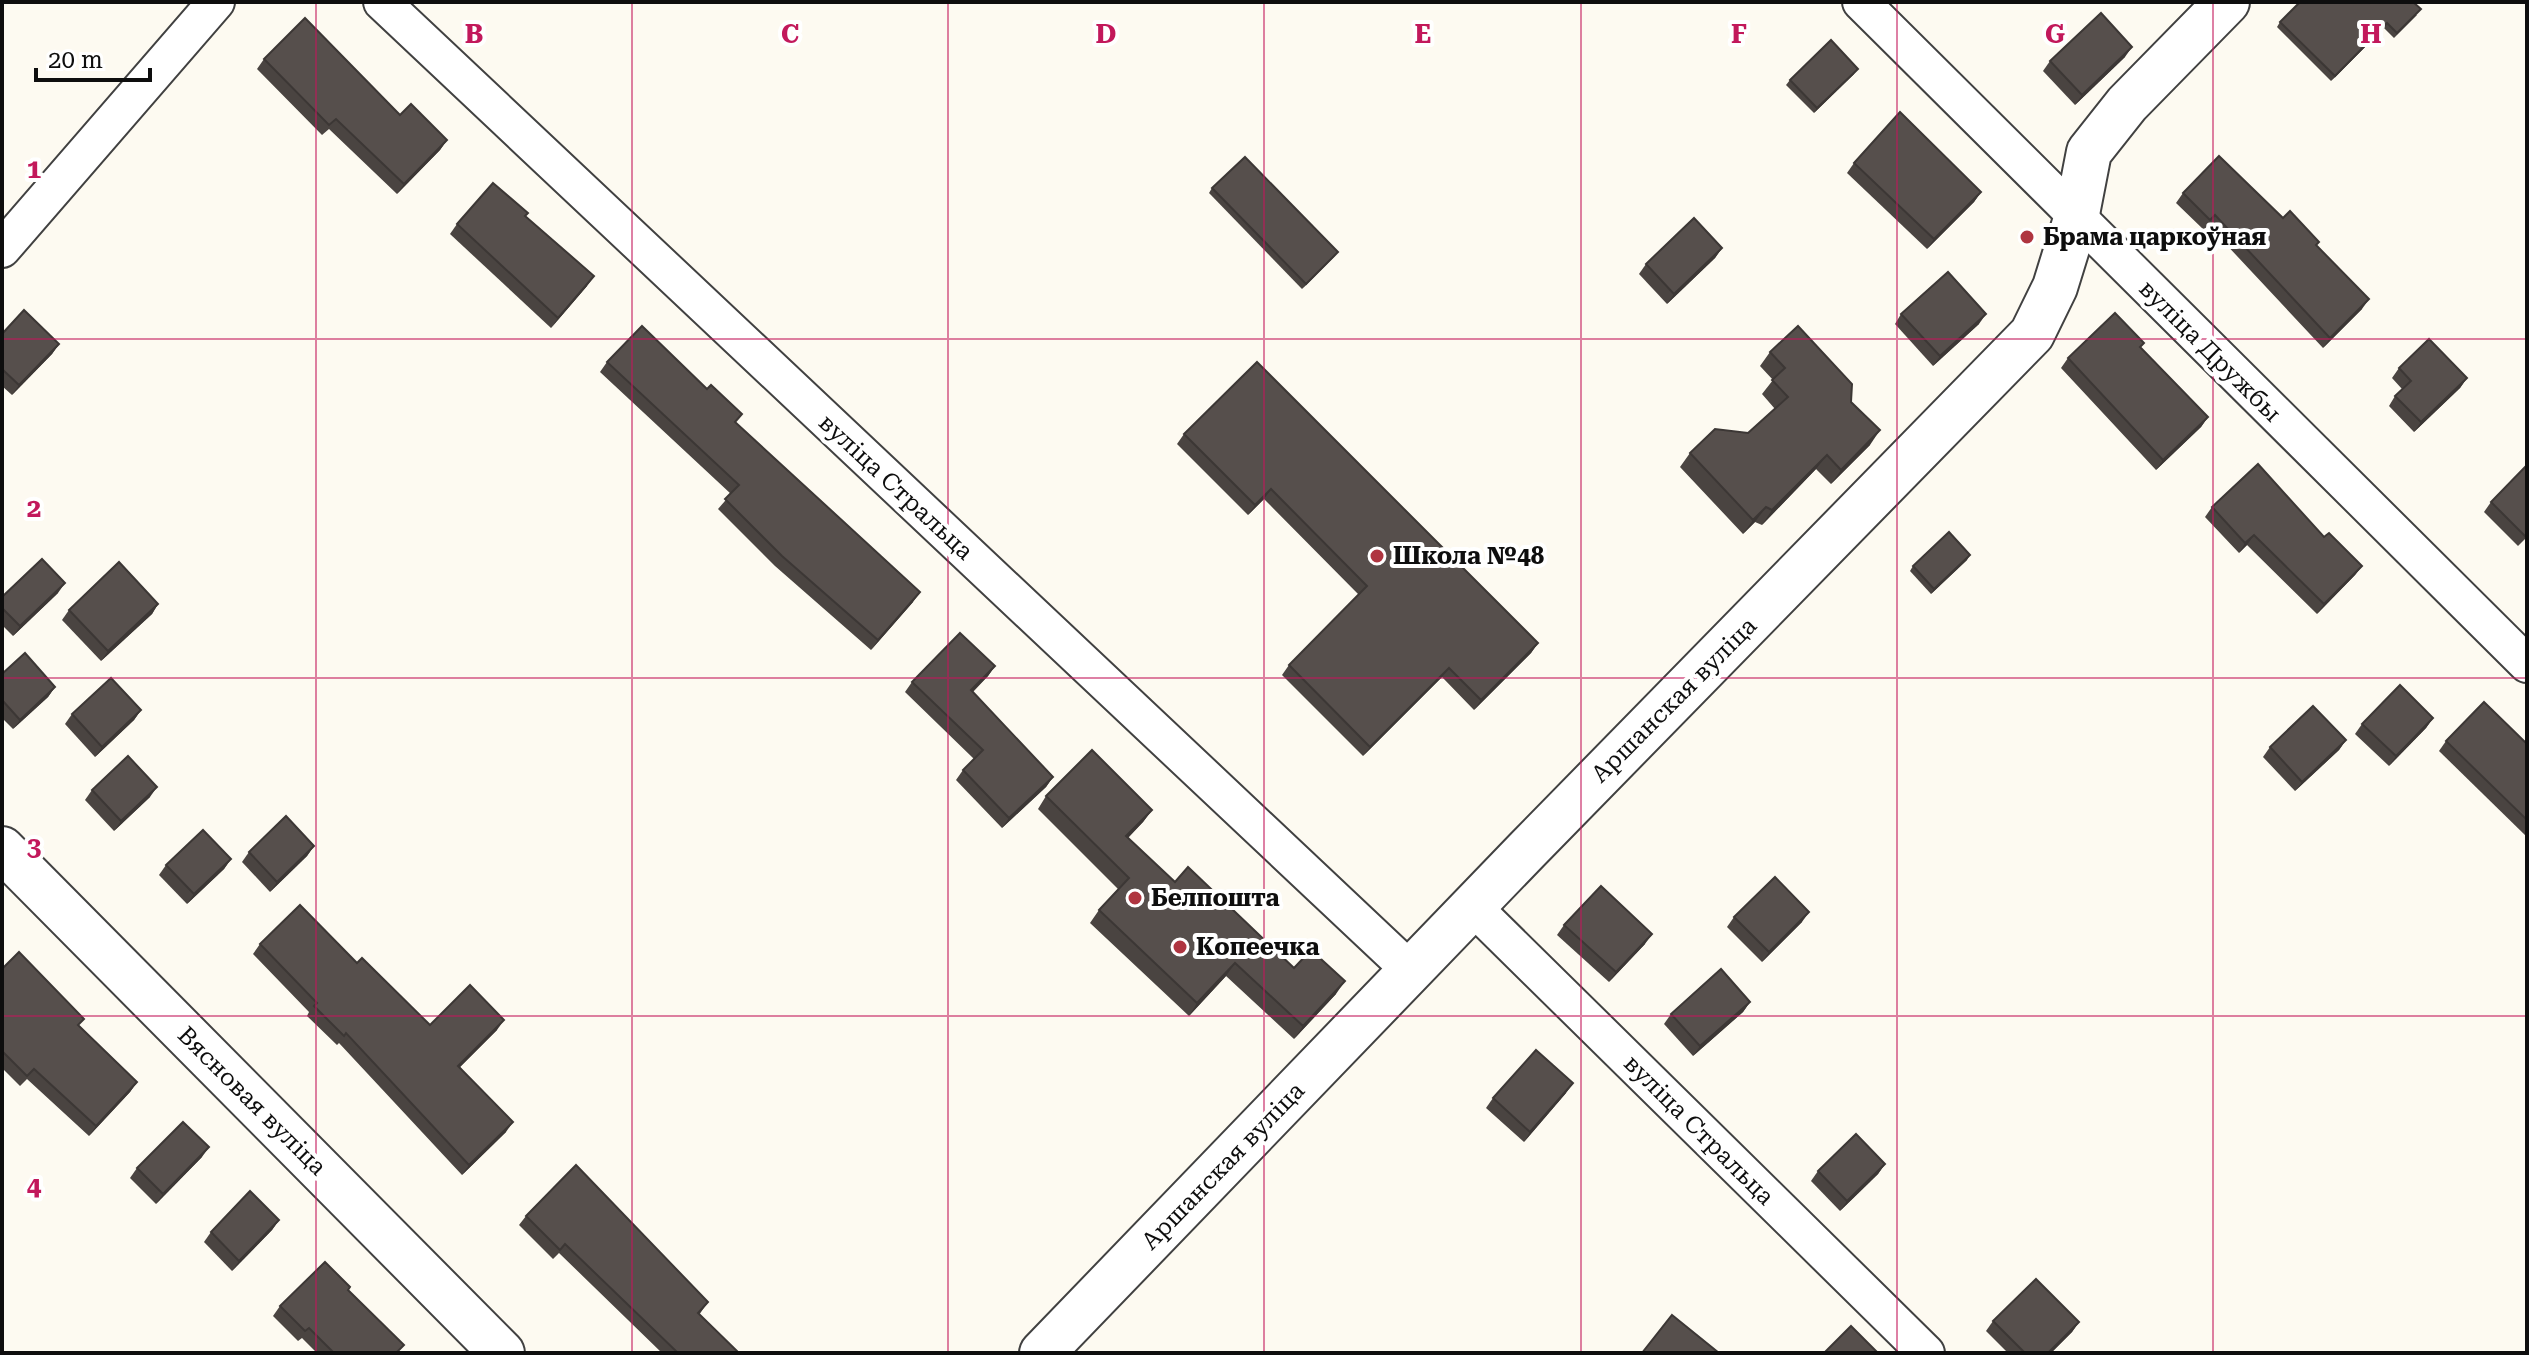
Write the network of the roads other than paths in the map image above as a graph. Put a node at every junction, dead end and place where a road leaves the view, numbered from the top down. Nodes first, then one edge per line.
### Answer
1 (216, 2) edge
2 (382, 2) edge
3 (1861, 2) edge
4 (2227, 2) edge
5 (2076, 219) junction
6 (2, 249) edge
7 (2527, 664) edge
8 (2, 849) edge
9 (1472, 906) junction
10 (1411, 971) junction
11 (502, 1353) edge
12 (1042, 1353) edge
13 (1926, 1353) edge

1 - 6 street
2 - 10 street, вуліца Стральца
3 - 5 street, вуліца Дружбы
4 - 5 street, Аршанская вуліца
5 - 7 street, вуліца Дружбы
5 - 9 street, Аршанская вуліца
8 - 11 street, Вясновая вуліца
9 - 10 street, Аршанская вуліца
9 - 13 street, вуліца Стральца
10 - 12 street, Аршанская вуліца

